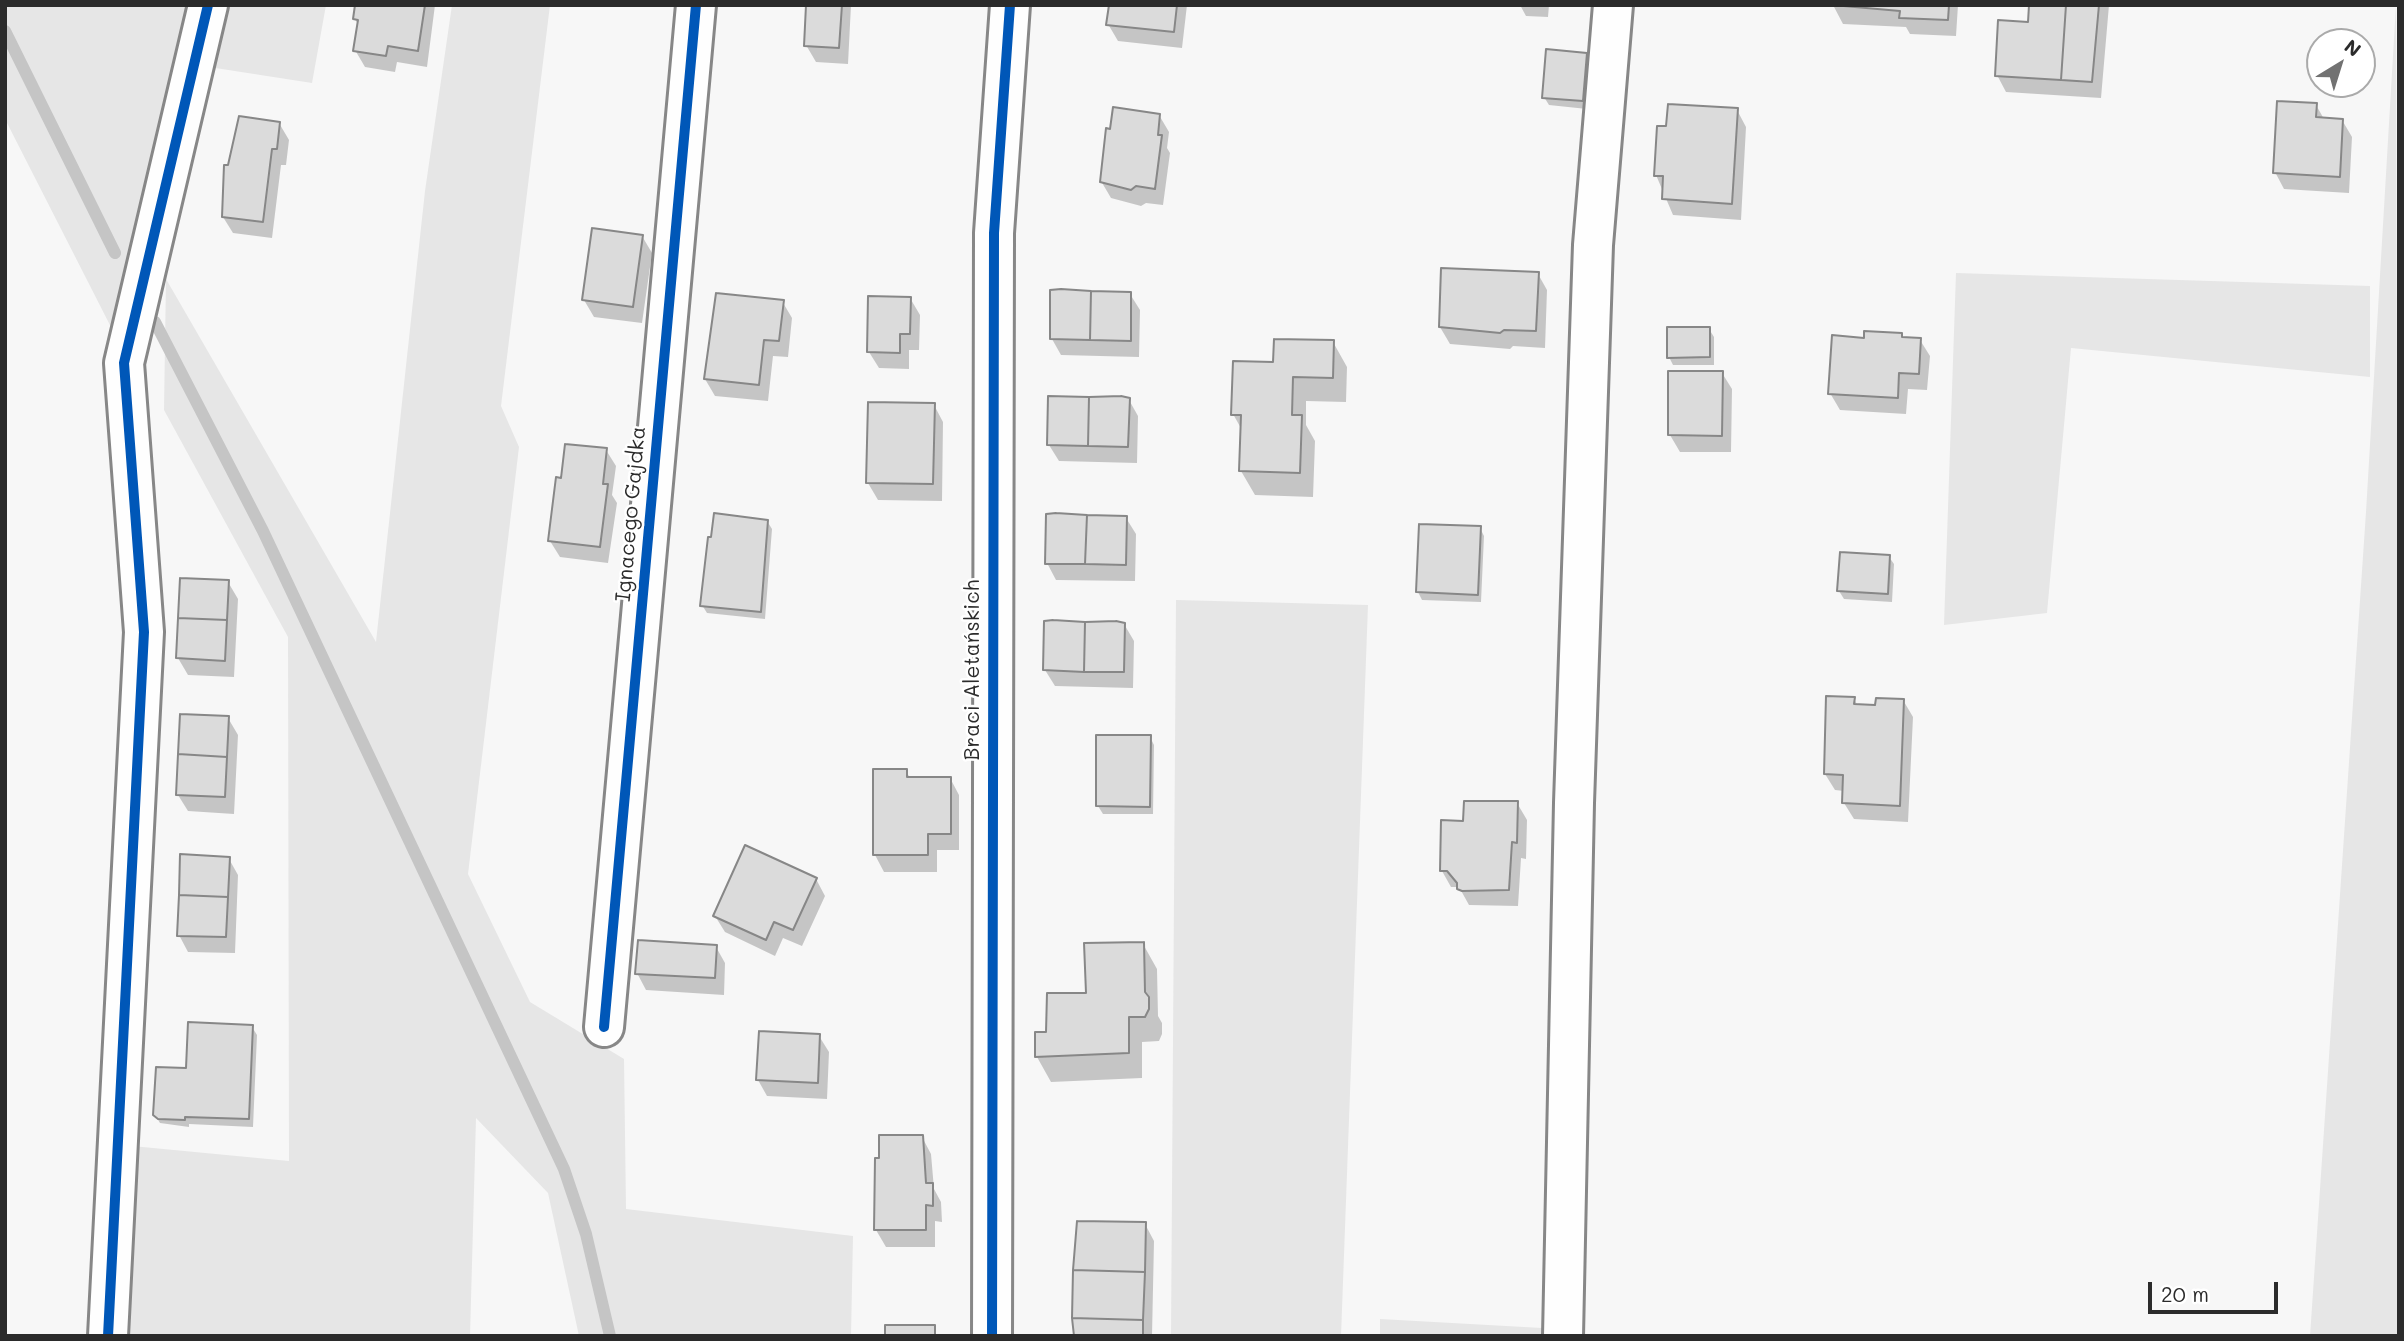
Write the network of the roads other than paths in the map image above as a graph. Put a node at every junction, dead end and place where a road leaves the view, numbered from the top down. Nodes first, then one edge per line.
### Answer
1 (208, 5) edge
2 (696, 5) edge
3 (1010, 5) edge
4 (1613, 5) edge
5 (604, 1027) dead end
6 (108, 1336) edge
7 (992, 1336) edge
8 (1563, 1336) edge

1 - 6 street
2 - 5 street, Ignacego Gajdka
3 - 7 street, Braci Aletańskich
4 - 8 street

